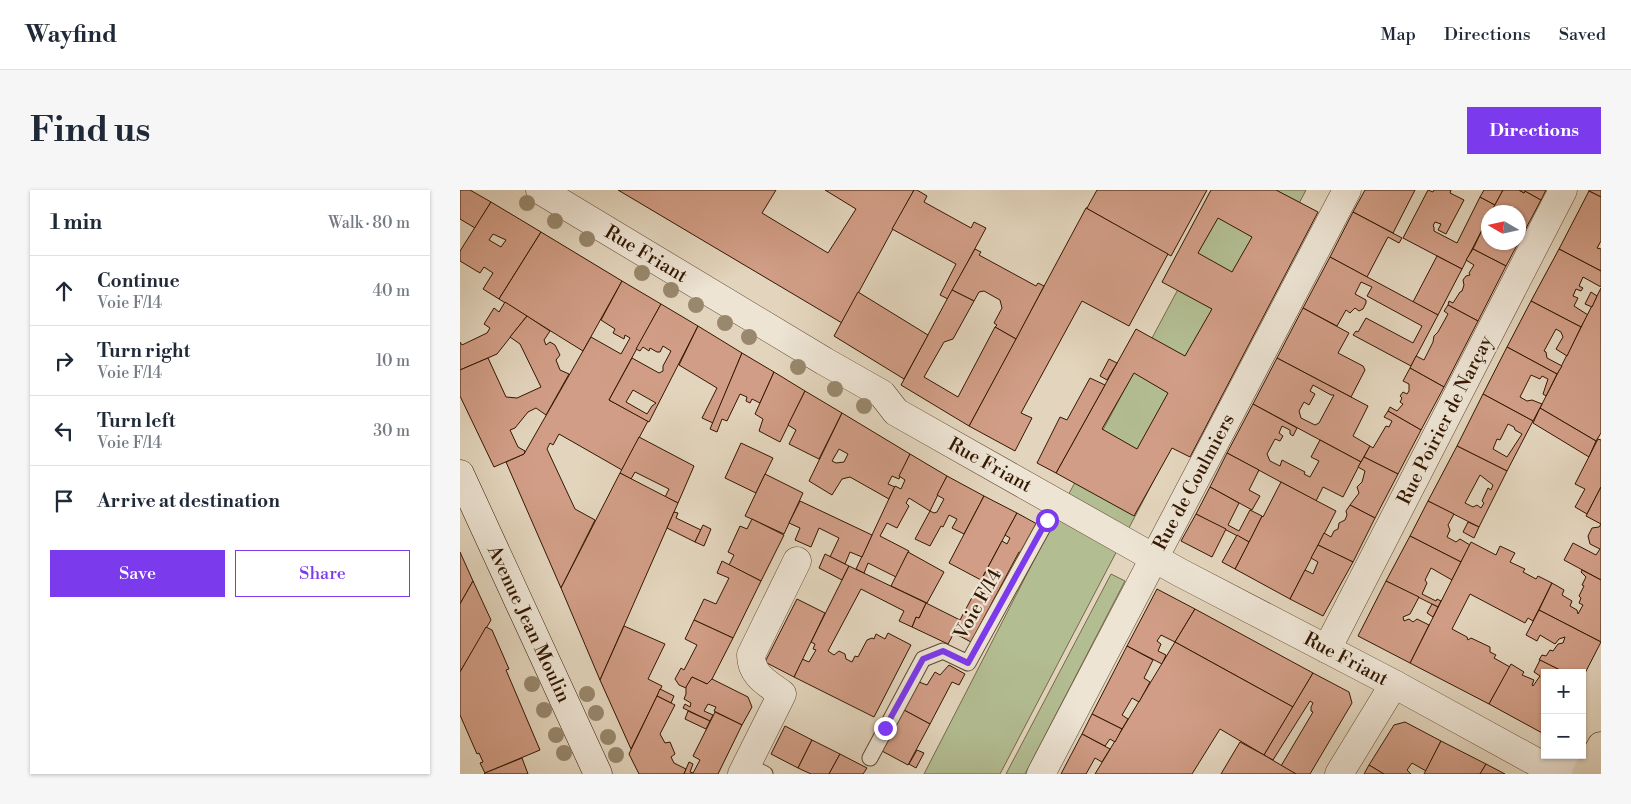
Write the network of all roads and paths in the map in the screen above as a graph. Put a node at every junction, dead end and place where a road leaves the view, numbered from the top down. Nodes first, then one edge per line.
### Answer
1 (540, 190) edge
2 (1347, 190) edge
3 (1563, 190) edge
4 (460, 474) edge
5 (1057, 502) junction
6 (797, 561) dead end
7 (1152, 561) junction
8 (1327, 649) junction
9 (1394, 684) junction
10 (870, 758) dead end
11 (1592, 762) edge
12 (751, 771) edge
13 (598, 774) edge
14 (1041, 774) edge
15 (1339, 774) edge

1 - 5 street, Rue Friant
2 - 7 street, Rue de Coulmiers
3 - 8 street, Rue Poirier de Narçay
4 - 13 street, Avenue Jean Moulin
5 - 7 street, Rue Friant
5 - 10 lane, Voie F/14
6 - 12 street
7 - 8 street, Rue Friant
7 - 14 street, Rue de Coulmiers
8 - 9 street, Rue Friant
9 - 11 street, Rue Friant
9 - 15 street

